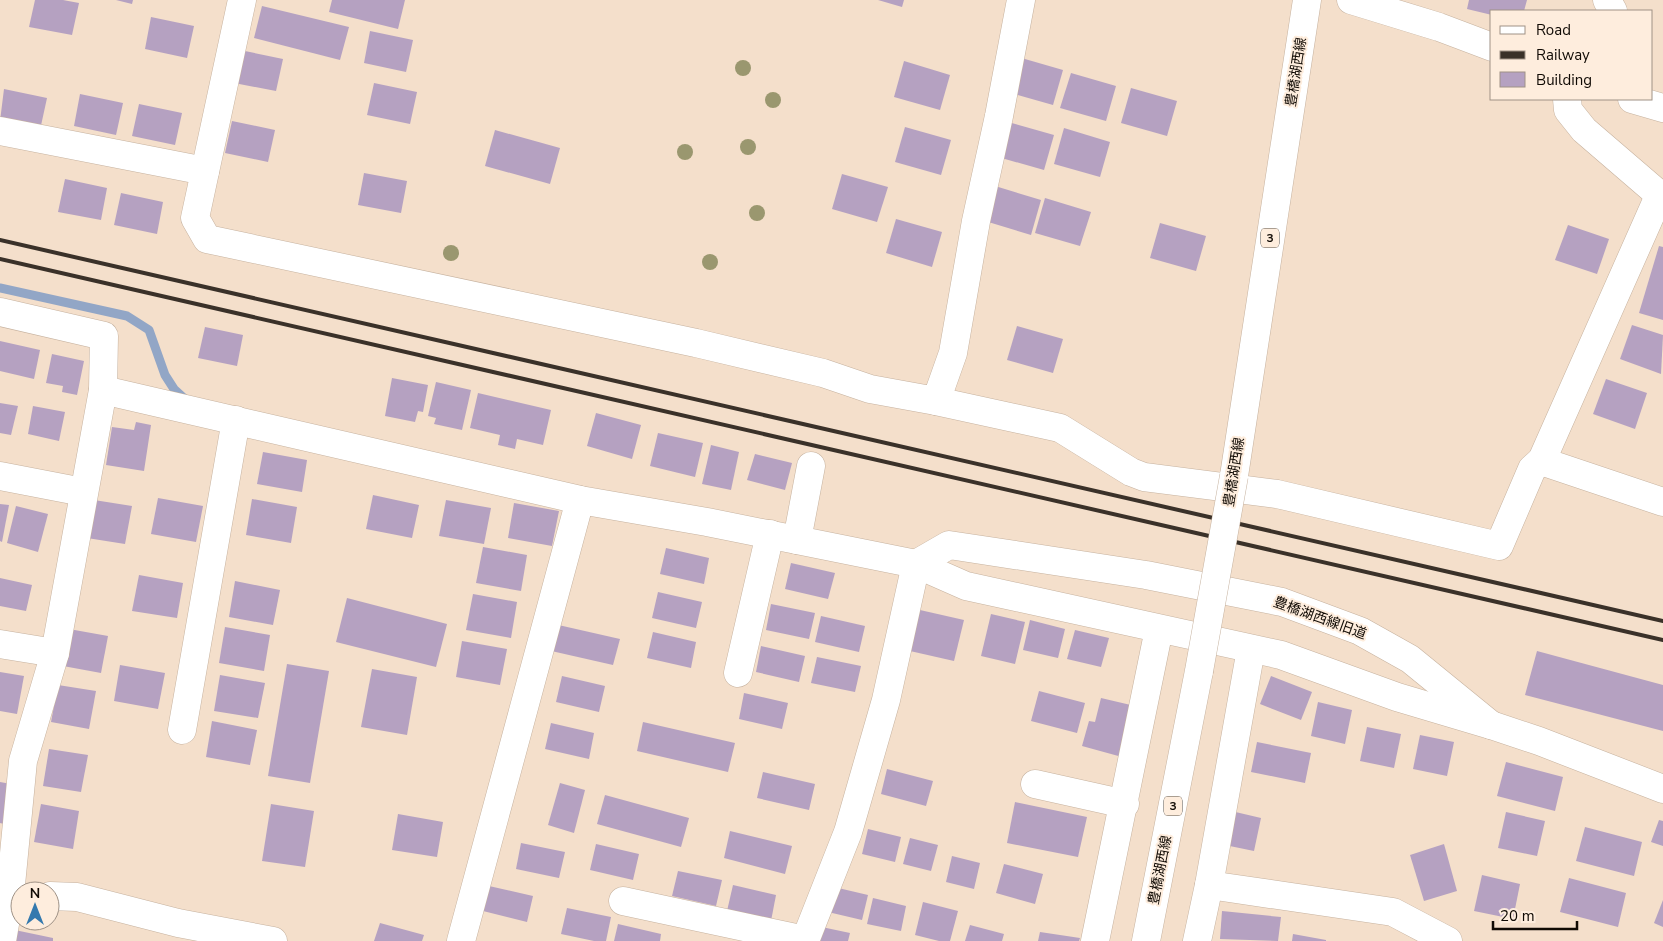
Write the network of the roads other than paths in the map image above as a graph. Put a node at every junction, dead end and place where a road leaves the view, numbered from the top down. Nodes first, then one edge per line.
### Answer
1 (242, 0) edge
2 (1021, 0) edge
3 (1307, 0) edge
4 (1352, 0) edge
5 (1490, 46) edge
6 (1567, 100) edge
7 (1638, 100) edge
8 (1663, 108) edge
9 (0, 131) edge
10 (205, 171) junction
11 (1661, 197) edge
12 (0, 312) edge
13 (103, 390) junction
14 (936, 401) junction
15 (236, 420) junction
16 (1541, 461) junction
17 (811, 466) dead end
18 (0, 476) edge
19 (83, 492) junction
20 (580, 500) junction
21 (1663, 502) edge
22 (770, 534) junction
23 (797, 540) junction
24 (916, 564) junction
25 (1159, 629) junction
26 (0, 644) edge
27 (1251, 649) junction
28 (55, 653) junction
29 (738, 673) dead end
30 (1491, 725) junction
31 (182, 730) dead end
32 (1036, 784) dead end
33 (1663, 789) edge
34 (1125, 804) junction
35 (11, 881) edge
36 (1209, 885) junction
37 (10, 894) edge
38 (60, 897) edge
39 (623, 901) dead end
40 (175, 932) edge
41 (2, 941) edge
42 (273, 941) edge
43 (461, 941) edge
44 (805, 941) edge
45 (1096, 941) edge
46 (1146, 941) edge
47 (1197, 941) edge
48 (1448, 941) edge

1 - 10 street
2 - 14 street
3 - 46 street, 豊橋湖西線 / 3, bridge
4 - 5 street
6 - 11 street
7 - 8 street
9 - 10 street
10 - 14 street
11 - 16 street
12 - 13 street
13 - 15 street
13 - 19 street
14 - 16 street
15 - 20 street
15 - 31 street
16 - 21 street
17 - 23 street
18 - 19 street
19 - 28 street
20 - 22 street
20 - 43 street
22 - 23 street
22 - 29 street
23 - 24 street
24 - 25 street
24 - 30 street, 豊橋湖西線旧道
24 - 44 street
25 - 27 street
25 - 34 street
26 - 28 street
27 - 30 street
27 - 36 street
28 - 35 street
30 - 33 street, 豊橋湖西線旧道
32 - 34 street
34 - 45 street
36 - 47 street
36 - 48 street
37 - 41 street
38 - 40 street
39 - 44 street
40 - 42 street

